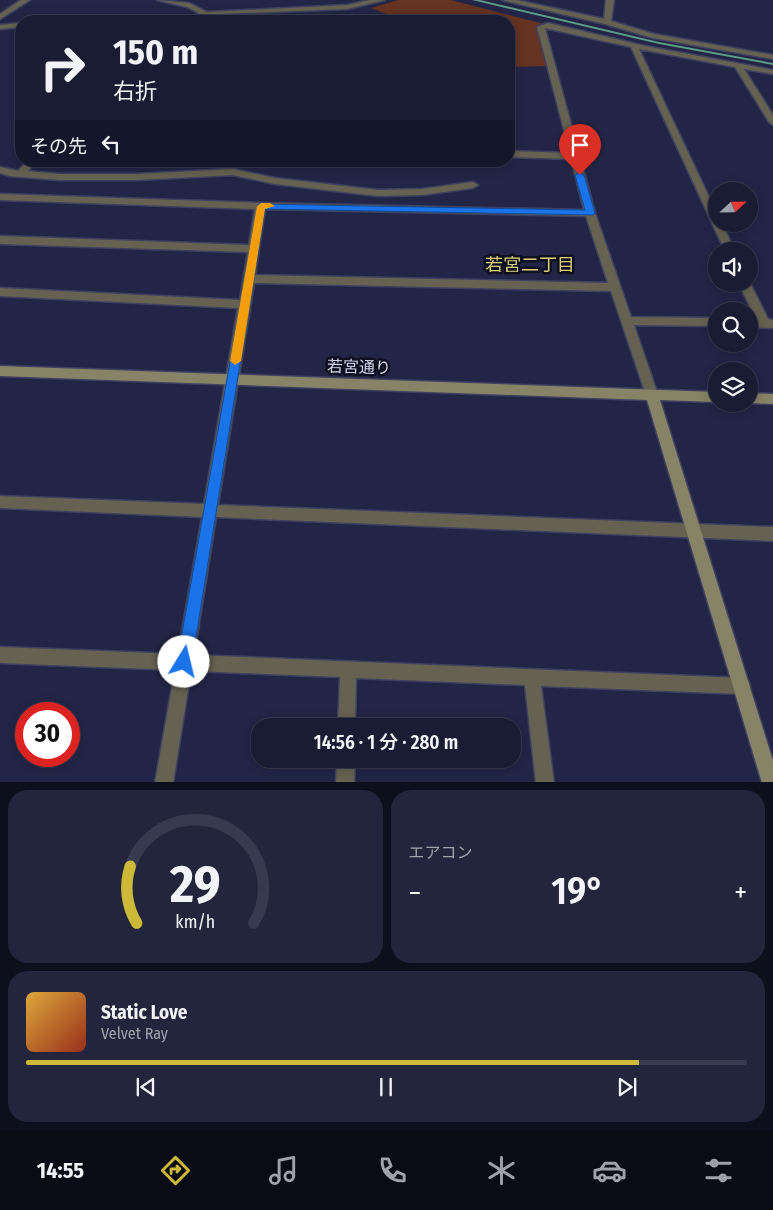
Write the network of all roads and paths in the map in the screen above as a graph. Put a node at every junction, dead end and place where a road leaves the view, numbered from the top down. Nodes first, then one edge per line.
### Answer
1 (26, 0) edge
2 (162, 0) edge
3 (380, 0) edge
4 (506, 0) edge
5 (610, 0) edge
6 (205, 14) joint
7 (0, 17) edge
8 (608, 22) junction
9 (15, 26) edge
10 (0, 27) edge
11 (596, 36) junction
12 (634, 46) junction
13 (773, 57) edge
14 (739, 67) junction
15 (773, 72) edge
16 (773, 122) edge
17 (515, 154) edge
18 (574, 156) junction
19 (27, 167) edge
20 (0, 170) edge
21 (21, 174) junction
22 (473, 185) dead end
23 (0, 197) edge
24 (708, 204) edge
25 (261, 206) junction
26 (590, 213) junction
27 (0, 240) edge
28 (254, 249) junction
29 (249, 279) junction
30 (615, 287) junction
31 (0, 292) edge
32 (750, 292) edge
33 (245, 304) junction
34 (626, 321) junction
35 (708, 322) edge
36 (768, 323) edge
37 (0, 371) edge
38 (232, 379) junction
39 (652, 395) junction
40 (708, 397) edge
41 (758, 398) edge
42 (773, 399) edge
43 (0, 502) edge
44 (210, 510) junction
45 (695, 532) junction
46 (773, 534) edge
47 (0, 654) edge
48 (184, 662) junction
49 (348, 670) junction
50 (532, 678) junction
51 (742, 686) junction
52 (346, 718) edge
53 (346, 768) edge
54 (164, 782) edge
55 (345, 782) edge
56 (545, 782) edge
57 (771, 782) edge

1 - 7 street
2 - 6 street
3 - 6 street
4 - 8 street
5 - 8 street
8 - 11 street
8 - 13 street
9 - 10 street
11 - 12 street
11 - 18 street
12 - 14 street
12 - 24 street
14 - 15 street
14 - 16 street
17 - 18 street
18 - 26 street
19 - 21 street
20 - 21 street
21 - 22 street
23 - 25 street
25 - 26 street
25 - 28 street
26 - 30 street
27 - 28 street
28 - 29 street
29 - 30 street
29 - 33 street
30 - 34 street
31 - 33 street
32 - 36 street
33 - 38 street
34 - 35 street
34 - 39 street
37 - 38 street, 若宮通り
38 - 39 street, 若宮通り
38 - 44 street
39 - 40 street, 若宮通り
39 - 45 street
41 - 42 street
43 - 44 street
44 - 45 street
44 - 48 street
45 - 46 street
45 - 51 street
47 - 48 street
48 - 49 street
48 - 54 street
49 - 50 street
49 - 52 street
50 - 51 street
50 - 56 street
51 - 57 street
53 - 55 street

